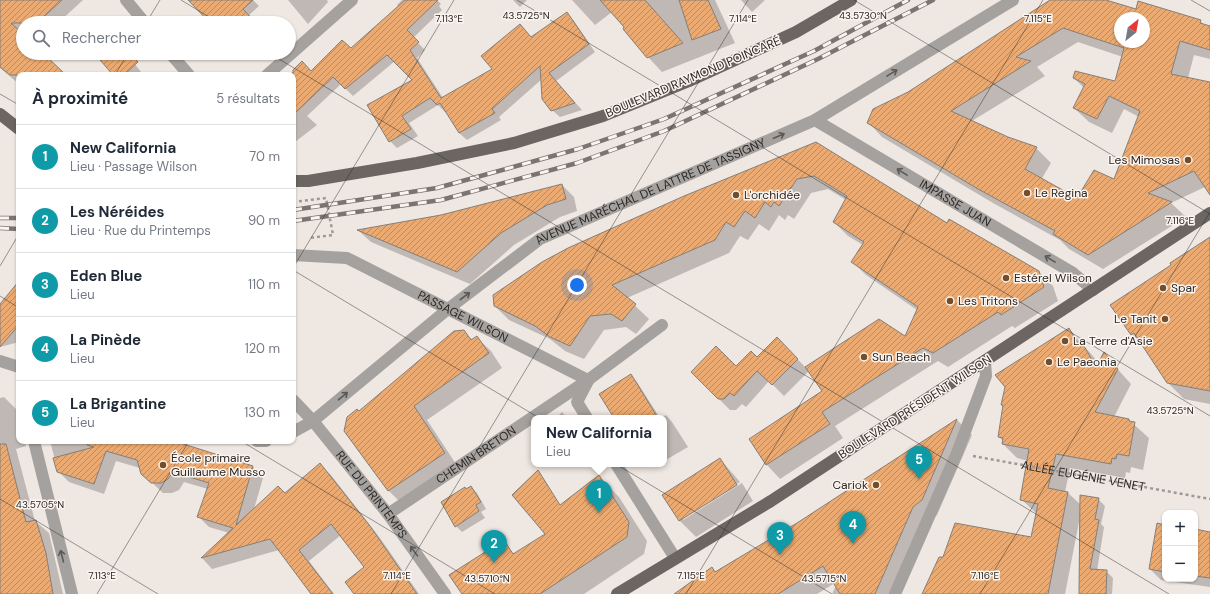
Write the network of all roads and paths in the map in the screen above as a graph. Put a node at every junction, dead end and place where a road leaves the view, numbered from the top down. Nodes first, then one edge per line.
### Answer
1 (126, 0) edge
2 (352, 0) edge
3 (851, 0) edge
4 (1013, 0) edge
5 (139, 16) edge
6 (296, 49) edge
7 (176, 60) edge
8 (284, 60) edge
9 (186, 72) edge
10 (270, 72) edge
11 (0, 114) edge
12 (815, 120) junction
13 (16, 127) edge
14 (296, 181) edge
15 (296, 202) edge
16 (1210, 213) edge
17 (306, 238) dead end
18 (296, 255) edge
19 (1093, 290) junction
20 (448, 309) junction
21 (662, 325) dead end
22 (0, 361) edge
23 (985, 361) junction
24 (16, 365) edge
25 (588, 380) junction
26 (296, 403) edge
27 (536, 415) edge
28 (585, 415) edge
29 (531, 418) edge
30 (312, 421) junction
31 (296, 430) edge
32 (35, 444) edge
33 (957, 452) junction
34 (618, 467) edge
35 (1210, 499) edge
36 (388, 514) junction
37 (674, 558) junction
38 (72, 594) edge
39 (445, 594) edge
40 (616, 594) edge
41 (895, 594) edge

1 - 5 street
2 - 6 street
3 - 14 main road, BOULEVARD RAYMOND POINCARÉ
12 -> 4 street, AVENUE MARÉCHAL DE LATTRE DE TASSIGNY
7 - 9 street
8 - 10 street
11 - 13 main road
19 -> 12 street, IMPASSE JUAN
20 -> 12 street, AVENUE MARÉCHAL DE LATTRE DE TASSIGNY
15 - 17 path
16 - 19 main road, BOULEVARD PRÉSIDENT WILSON
18 - 20 street, PASSAGE WILSON
19 - 23 main road, BOULEVARD PRÉSIDENT WILSON
20 - 25 street, PASSAGE WILSON
30 -> 20 street, AVENUE MARÉCHAL DE LATTRE DE TASSIGNY
21 - 25 street, CHEMIN BRETON
22 - 24 street
23 - 33 street
23 - 37 main road, BOULEVARD PRÉSIDENT WILSON
25 - 27 street, CHEMIN BRETON
25 - 28 street
26 - 30 street, RUE DU PRINTEMPS
29 - 36 street, CHEMIN BRETON
30 - 31 street, AVENUE MARÉCHAL DE LATTRE DE TASSIGNY
30 - 36 street, RUE DU PRINTEMPS
38 -> 32 street
33 - 35 path, ALLÉE EUGÉNIE VENET
33 - 41 street
34 - 37 street
39 -> 36 street, RUE DU PRINTEMPS
37 - 40 main road, BOULEVARD PRÉSIDENT WILSON

